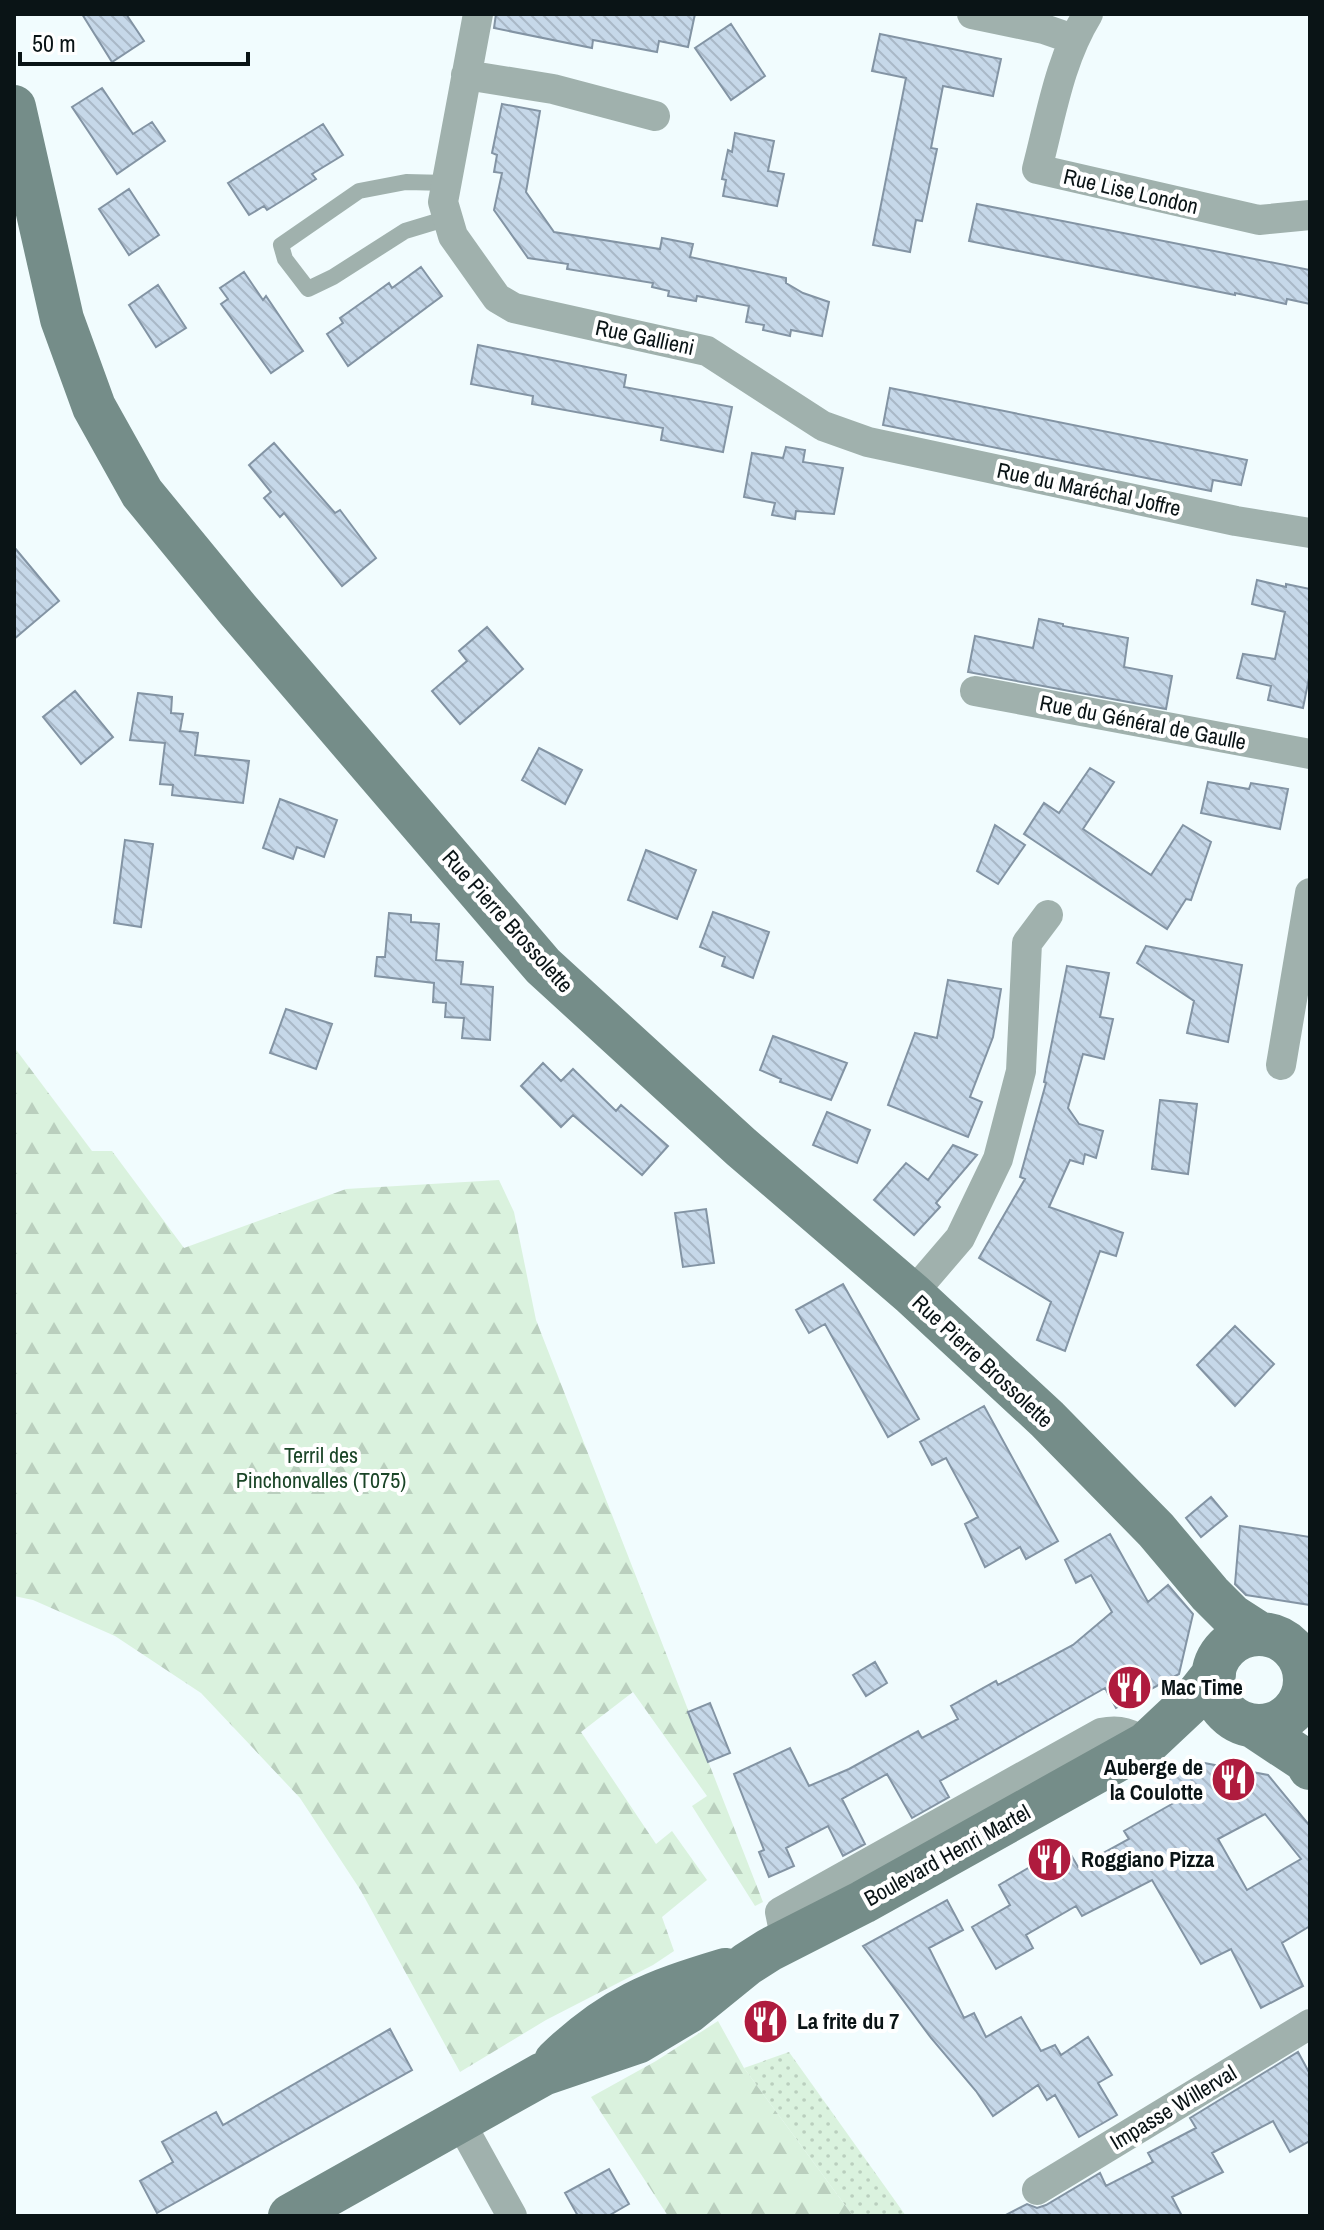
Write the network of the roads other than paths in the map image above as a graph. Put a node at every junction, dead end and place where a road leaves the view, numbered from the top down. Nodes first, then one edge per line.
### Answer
1 (478, 14) edge
2 (972, 14) edge
3 (1080, 26) edge
4 (466, 75) junction
5 (14, 107) edge
6 (655, 116) dead end
7 (447, 183) junction
8 (1310, 215) edge
9 (448, 218) junction
10 (868, 442) joint
11 (1310, 533) edge
12 (975, 691) dead end
13 (1310, 754) edge
14 (1310, 893) edge
15 (1048, 915) dead end
16 (1281, 1065) dead end
17 (912, 1294) junction
18 (1258, 1646) edge
19 (1305, 1691) edge
20 (1245, 1723) junction
21 (1146, 1744) junction
22 (1308, 1764) edge
23 (1310, 2024) edge
24 (460, 2122) junction
25 (1037, 2190) dead end
26 (290, 2216) edge
27 (512, 2216) edge

1 - 4 street, Rue Gallieni
2 - 3 street, Rue Lise London
3 - 8 street, Rue Lise London
4 - 6 street
4 - 7 street, Rue Gallieni
5 - 17 street, Rue Pierre Brossolette
7 - 9 street, Rue Gallieni
7 - 9 lane
9 - 10 street, Rue Gallieni
10 - 11 street, Rue du Maréchal Joffre
12 - 13 street, Rue du Général de Gaulle
14 - 16 street
15 - 17 street
17 - 18 street, Rue Pierre Brossolette
18 - 19 street
18 - 20 street
18 - 21 street, Boulevard Henri Martel
19 - 20 street
19 - 22 street
20 - 21 street, Boulevard Henri Martel
20 - 22 street
21 - 24 street, Boulevard Henri Martel
23 - 25 street, Impasse Willerval
24 - 26 street, Boulevard Henri Martel
24 - 27 street

